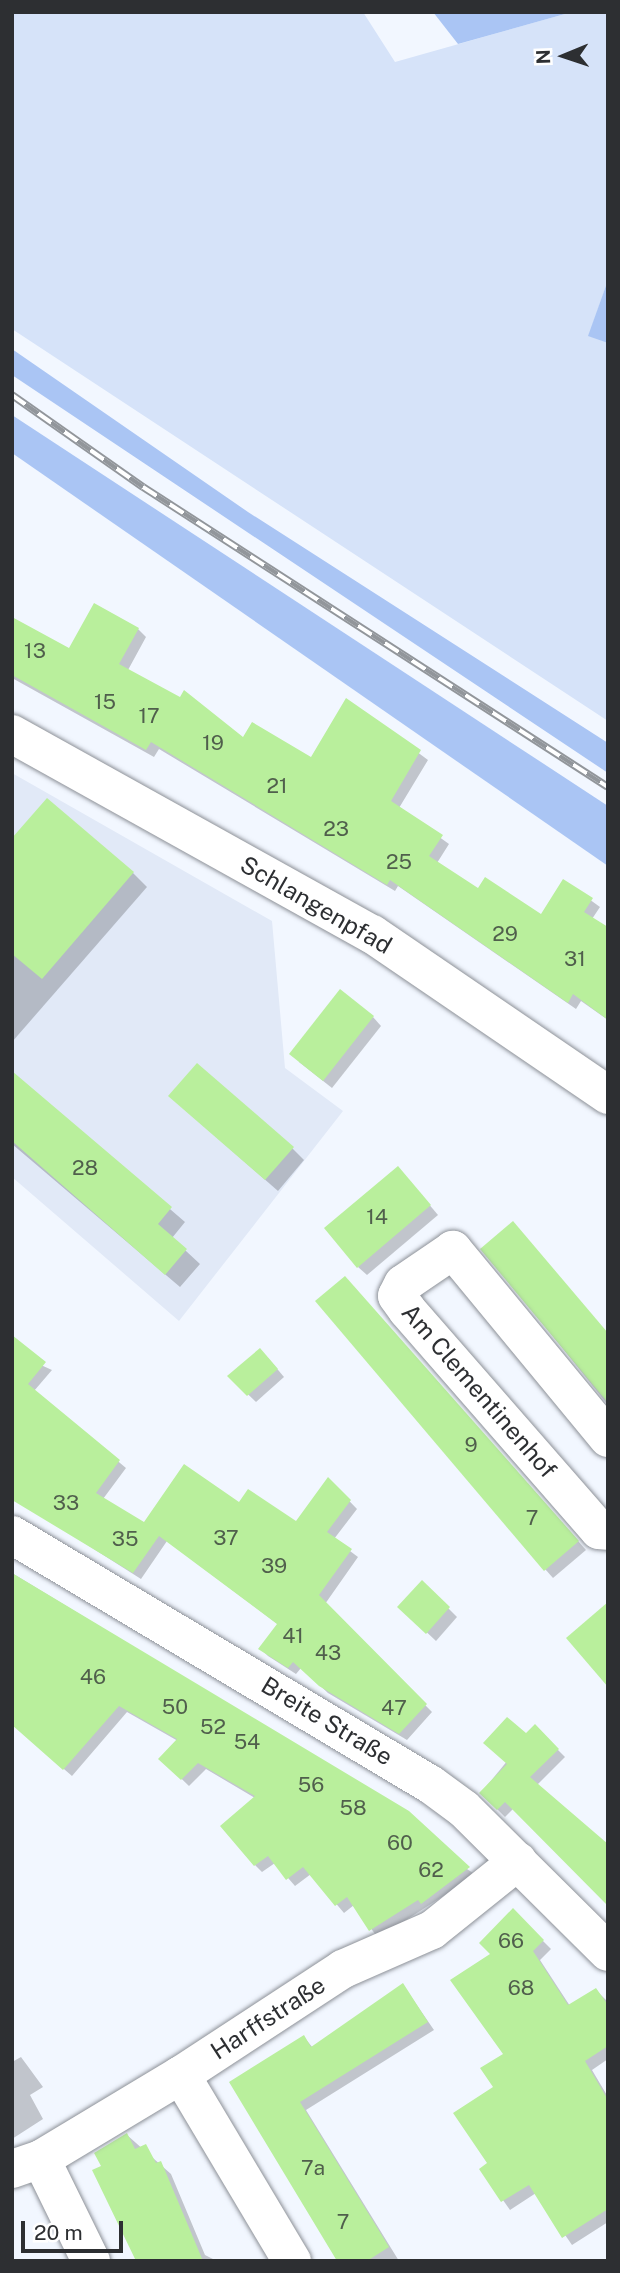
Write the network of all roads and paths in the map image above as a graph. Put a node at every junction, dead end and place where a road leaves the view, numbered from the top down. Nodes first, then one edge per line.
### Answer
1 (12, 734) edge
2 (608, 1095) edge
3 (608, 1438) edge
4 (608, 1531) edge
5 (12, 1535) edge
6 (518, 1861) junction
7 (608, 1952) edge
8 (181, 2075) junction
9 (27, 2164) edge
10 (91, 2261) edge
11 (292, 2261) edge

1 - 2 street, Schlangenpfad
3 - 4 street, Am Clementinenhof
5 - 6 street, Breite Straße
6 - 7 street, Breite Straße
6 - 8 street, Harffstraße
8 - 9 street, Harffstraße
8 - 11 street
9 - 10 street

